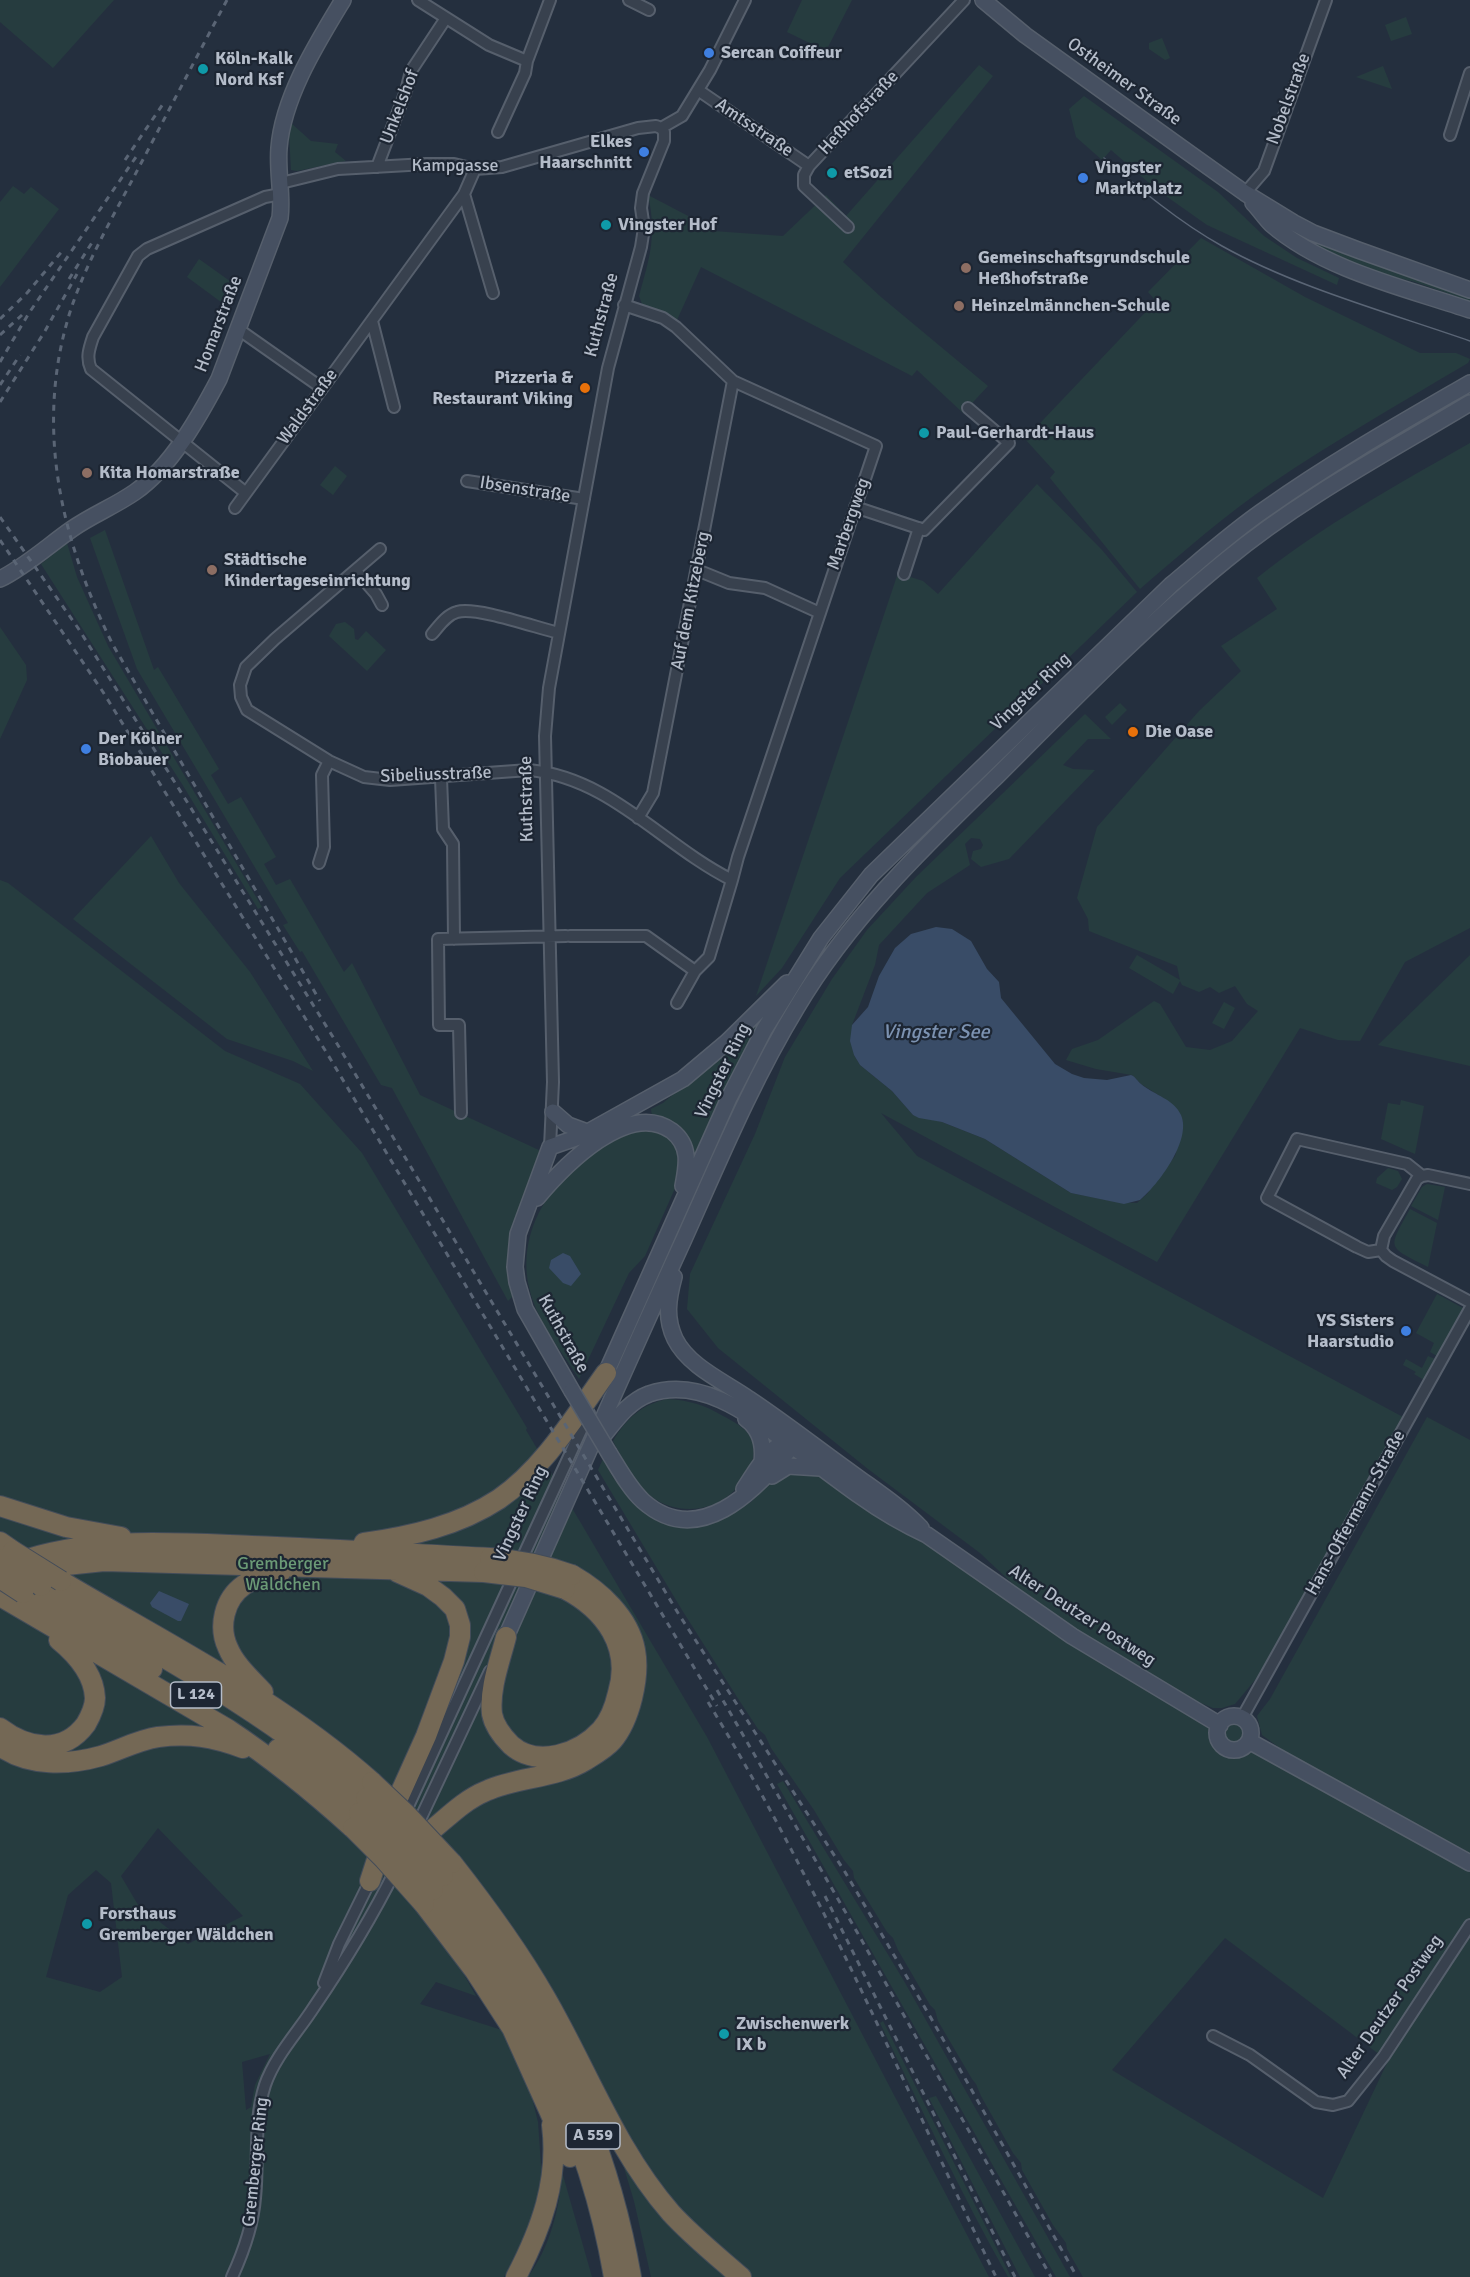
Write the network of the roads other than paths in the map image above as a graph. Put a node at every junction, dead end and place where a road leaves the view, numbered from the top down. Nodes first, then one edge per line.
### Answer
1 (343, 0) edge
2 (418, 0) edge
3 (550, 0) edge
4 (629, 0) edge
5 (745, 0) edge
6 (964, 0) edge
7 (983, 0) edge
8 (1326, 0) edge
9 (649, 10) dead end
10 (446, 18) junction
11 (527, 61) junction
12 (1470, 72) edge
13 (698, 90) junction
14 (661, 128) junction
15 (498, 132) dead end
16 (1450, 135) dead end
17 (809, 166) junction
18 (377, 167) junction
19 (475, 169) junction
20 (281, 189) junction
21 (464, 194) junction
22 (1245, 194) junction
23 (848, 227) dead end
24 (1293, 230) junction
25 (1470, 290) edge
26 (493, 293) dead end
27 (624, 305) junction
28 (1470, 310) edge
29 (372, 321) junction
30 (238, 329) junction
31 (733, 381) junction
32 (1470, 383) edge
33 (322, 388) junction
34 (1468, 404) edge
35 (394, 407) dead end
36 (968, 408) dead end
37 (180, 442) junction
38 (467, 481) dead end
39 (246, 494) junction
40 (584, 499) junction
41 (855, 507) junction
42 (235, 508) dead end
43 (920, 528) junction
44 (380, 549) dead end
45 (697, 570) junction
46 (356, 571) junction
47 (904, 574) dead end
48 (0, 579) edge
49 (382, 605) dead end
50 (820, 613) junction
51 (559, 633) junction
52 (432, 634) dead end
53 (329, 761) junction
54 (546, 771) junction
55 (441, 777) junction
56 (638, 818) junction
57 (319, 863) dead end
58 (732, 880) junction
59 (549, 936) junction
60 (454, 939) junction
61 (807, 963) junction
62 (695, 971) junction
63 (678, 1003) dead end
64 (553, 1112) junction
65 (461, 1113) dead end
66 (587, 1132) junction
67 (550, 1147) junction
68 (584, 1149) junction
69 (1422, 1176) junction
70 (1470, 1184) edge
71 (529, 1207) junction
72 (679, 1210) junction
73 (686, 1234) junction
74 (1381, 1250) junction
75 (1470, 1302) edge
76 (1470, 1309) edge
77 (606, 1373) junction
78 (715, 1398) junction
79 (782, 1422) junction
80 (789, 1442) junction
81 (811, 1443) junction
82 (588, 1453) junction
83 (762, 1462) junction
84 (823, 1469) junction
85 (752, 1490) junction
86 (734, 1504) junction
87 (0, 1506) edge
88 (927, 1535) junction
89 (159, 1544) junction
90 (322, 1550) junction
91 (4, 1551) edge
92 (487, 1565) junction
93 (309, 1568) junction
94 (389, 1569) junction
95 (0, 1571) edge
96 (0, 1578) edge
97 (569, 1582) junction
98 (14, 1593) edge
99 (32, 1616) junction
100 (506, 1637) junction
101 (282, 1712) junction
102 (1242, 1718) junction
103 (1220, 1725) junction
104 (0, 1728) edge
105 (1249, 1741) junction
106 (0, 1746) edge
107 (312, 1790) junction
108 (363, 1805) junction
109 (406, 1849) junction
110 (1470, 1863) edge
111 (370, 1881) junction
112 (438, 1883) junction
113 (1470, 1925) edge
114 (524, 2005) junction
115 (314, 2008) junction
116 (1213, 2036) dead end
117 (578, 2062) junction
118 (266, 2081) joint
119 (550, 2111) junction
120 (232, 2277) edge
121 (516, 2277) edge
122 (602, 2277) edge
123 (614, 2277) edge
124 (631, 2277) edge
125 (644, 2277) edge
126 (741, 2277) edge

1 - 20 main road, Homarstraße
2 - 10 street
3 - 11 street
4 - 9 street
5 - 13 street
6 - 17 street, Heßhofstraße
7 - 22 main road, Ostheimer Straße
8 - 22 street, Nobelstraße
10 - 11 street
10 - 18 street, Unkelshof
11 - 15 street
12 - 16 street
13 - 14 street
13 - 17 street, Amtsstraße
14 - 19 street, Kampgasse
14 - 27 street, Kuthstraße
17 - 23 street, Heßhofstraße
18 - 19 street, Kampgasse
18 - 20 street, Kampgasse
19 - 21 street, Waldstraße
20 - 30 main road, Homarstraße
20 - 37 street, Kampgasse
21 - 26 street
21 - 29 street, Waldstraße
22 - 24 main road, Ostheimer Straße
24 - 25 main road, Ostheimer Straße
24 - 28 main road, Ostheimer Straße
27 - 31 street, Marbergweg
27 - 40 street, Kuthstraße
29 - 33 street, Waldstraße
29 - 35 street
30 - 33 street
30 - 37 main road, Homarstraße
31 - 41 street, Marbergweg
31 - 45 street, Auf dem Kitzeberg
32 - 61 main road, Vingster Ring
33 - 39 street, Waldstraße
34 - 73 main road, Vingster Ring
36 - 43 street
37 - 39 street
37 - 48 main road, Homarstraße
38 - 40 street, Ibsenstraße
39 - 42 street, Waldstraße
40 - 51 street, Kuthstraße
41 - 43 street
41 - 50 street, Marbergweg
43 - 47 street
44 - 46 street, Sibeliusstraße
45 - 50 street
45 - 56 street, Auf dem Kitzeberg
46 - 49 street
46 - 53 street, Sibeliusstraße
50 - 58 street, Marbergweg
51 - 52 street
51 - 54 street, Kuthstraße
53 - 55 street, Sibeliusstraße
53 - 57 street
54 - 55 street, Sibeliusstraße
54 - 56 street
54 - 59 street, Kuthstraße
55 - 60 street
56 - 58 street
58 - 62 street, Marbergweg
59 - 60 street
59 - 62 street
59 - 64 street, Kuthstraße
60 - 65 street
61 - 66 main road
61 - 72 main road, Vingster Ring
62 - 63 street, Marbergweg
64 - 66 main road
64 - 67 street, Kuthstraße
66 - 67 main road
67 - 68 main road
67 - 71 main road, Kuthstraße
68 - 71 main road
68 - 72 main road
69 - 70 street
69 - 74 street
69 - 74 street
71 - 86 main road, Kuthstraße, bridge
72 - 77 main road, Vingster Ring
73 - 79 main road, Alter Deutzer Postweg
73 - 82 main road, Vingster Ring
74 - 75 street
76 - 102 street, Hans-Offermann-Straße
77 - 90 highway
77 - 111 street, Vingster Ring
78 - 80 main road, Alter Deutzer Postweg
78 - 82 main road
78 - 83 main road
79 - 80 main road
79 - 81 main road, Alter Deutzer Postweg
80 - 81 main road
80 - 83 main road
80 - 84 main road, Alter Deutzer Postweg
80 - 85 main road, Kuthstraße
81 - 88 main road, Alter Deutzer Postweg
82 - 100 main road, Vingster Ring
83 - 86 main road
84 - 85 main road
84 - 88 main road, Alter Deutzer Postweg
85 - 86 main road, Kuthstraße
87 - 89 highway
88 - 103 main road, Alter Deutzer Postweg
89 - 90 highway
89 - 95 highway
90 - 92 highway
91 - 98 highway, L 124, bridge
91 - 101 highway, bridge
92 - 94 highway
92 - 97 highway, bridge
93 - 94 highway
93 - 98 highway
93 - 101 highway
94 - 111 highway
96 - 98 highway, L 124, bridge
97 - 100 highway
97 - 109 highway
98 - 99 highway
98 - 108 highway, L 124
99 - 104 highway
99 - 107 highway
100 - 109 street, Vingster Ring
101 - 108 highway
102 - 103 main road
102 - 105 main road
103 - 105 main road
105 - 110 main road
106 - 107 highway
107 - 108 highway
108 - 112 highway, bridge
108 - 112 highway, bridge
109 - 115 street, Vingster Ring
111 - 115 street, Vingster Ring
112 - 114 highway
112 - 117 highway
112 - 119 highway
113 - 116 street, Alter Deutzer Postweg
114 - 123 highway, A 559
114 - 124 highway, A 559
115 - 118 street, Vingster Ring
117 - 125 highway
117 - 126 highway
118 - 120 street, Gremberger Ring
119 - 121 highway
119 - 122 highway

